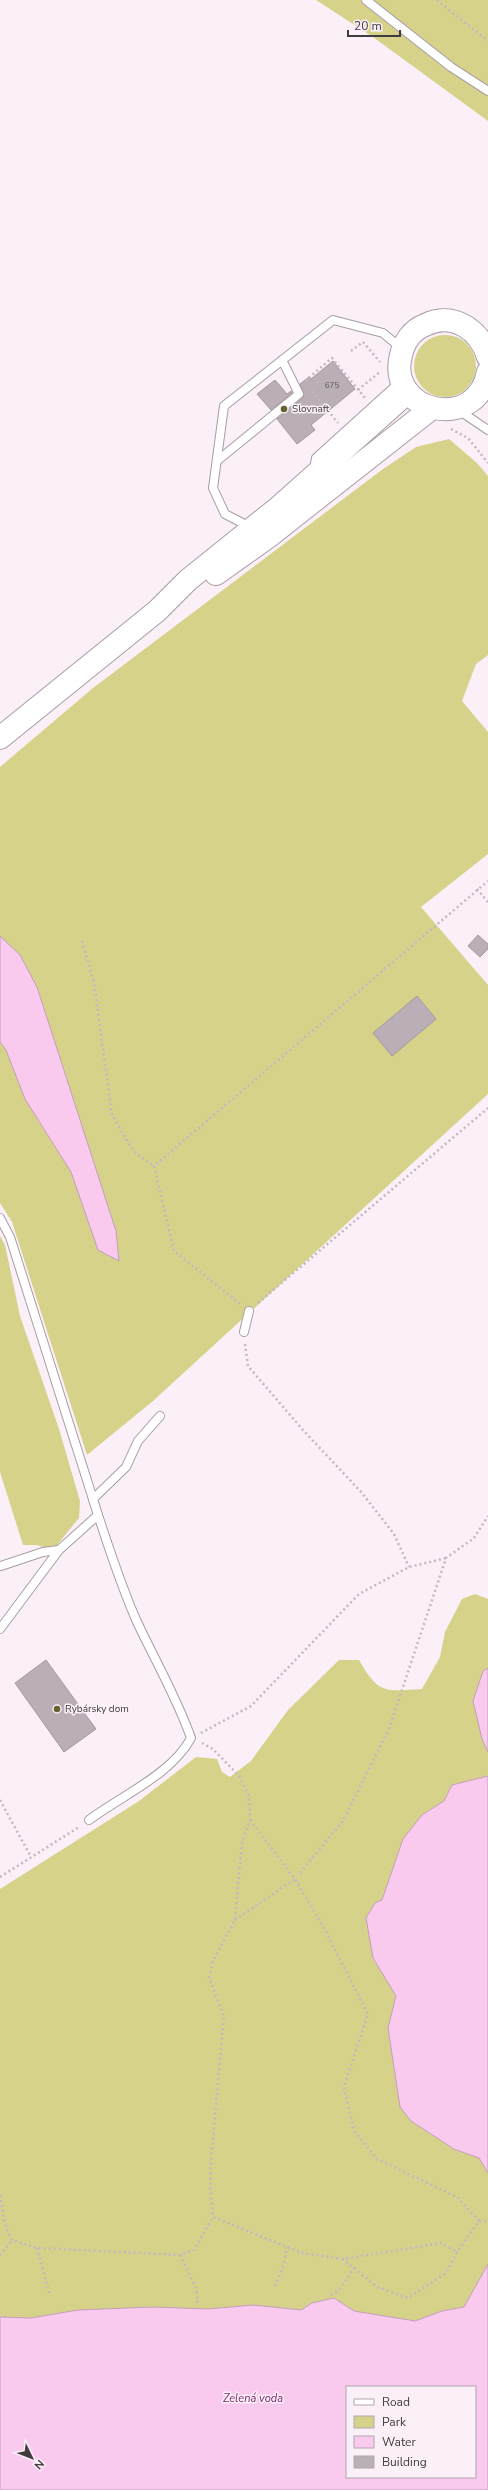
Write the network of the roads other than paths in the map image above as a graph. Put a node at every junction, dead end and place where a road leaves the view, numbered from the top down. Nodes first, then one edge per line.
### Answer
1 (366, 0) edge
2 (488, 91) edge
3 (482, 330) edge
4 (402, 349) junction
5 (488, 357) edge
6 (282, 360) junction
7 (486, 385) edge
8 (405, 386) junction
9 (432, 408) junction
10 (456, 408) junction
11 (488, 430) edge
12 (217, 461) junction
13 (252, 528) junction
14 (158, 611) junction
15 (0, 738) edge
16 (0, 1218) edge
17 (249, 1311) road end
18 (244, 1332) road end
19 (160, 1416) dead end
20 (93, 1499) junction
21 (98, 1515) junction
22 (59, 1550) junction
23 (1, 1566) dead end
24 (0, 1629) edge
25 (89, 1820) road end

1 - 2 lane
3 - 4 main road
3 - 5 main road
4 - 6 lane
4 - 8 main road
6 - 12 lane
6 - 12 lane
7 - 10 main road
8 - 9 main road
8 - 13 main road
9 - 10 main road
9 - 14 main road
10 - 11 lane
12 - 13 lane
13 - 14 main road
14 - 15 main road
16 - 20 lane
17 - 18 lane
19 - 20 lane
20 - 21 lane
21 - 22 lane
21 - 25 lane
22 - 23 lane
22 - 24 lane

